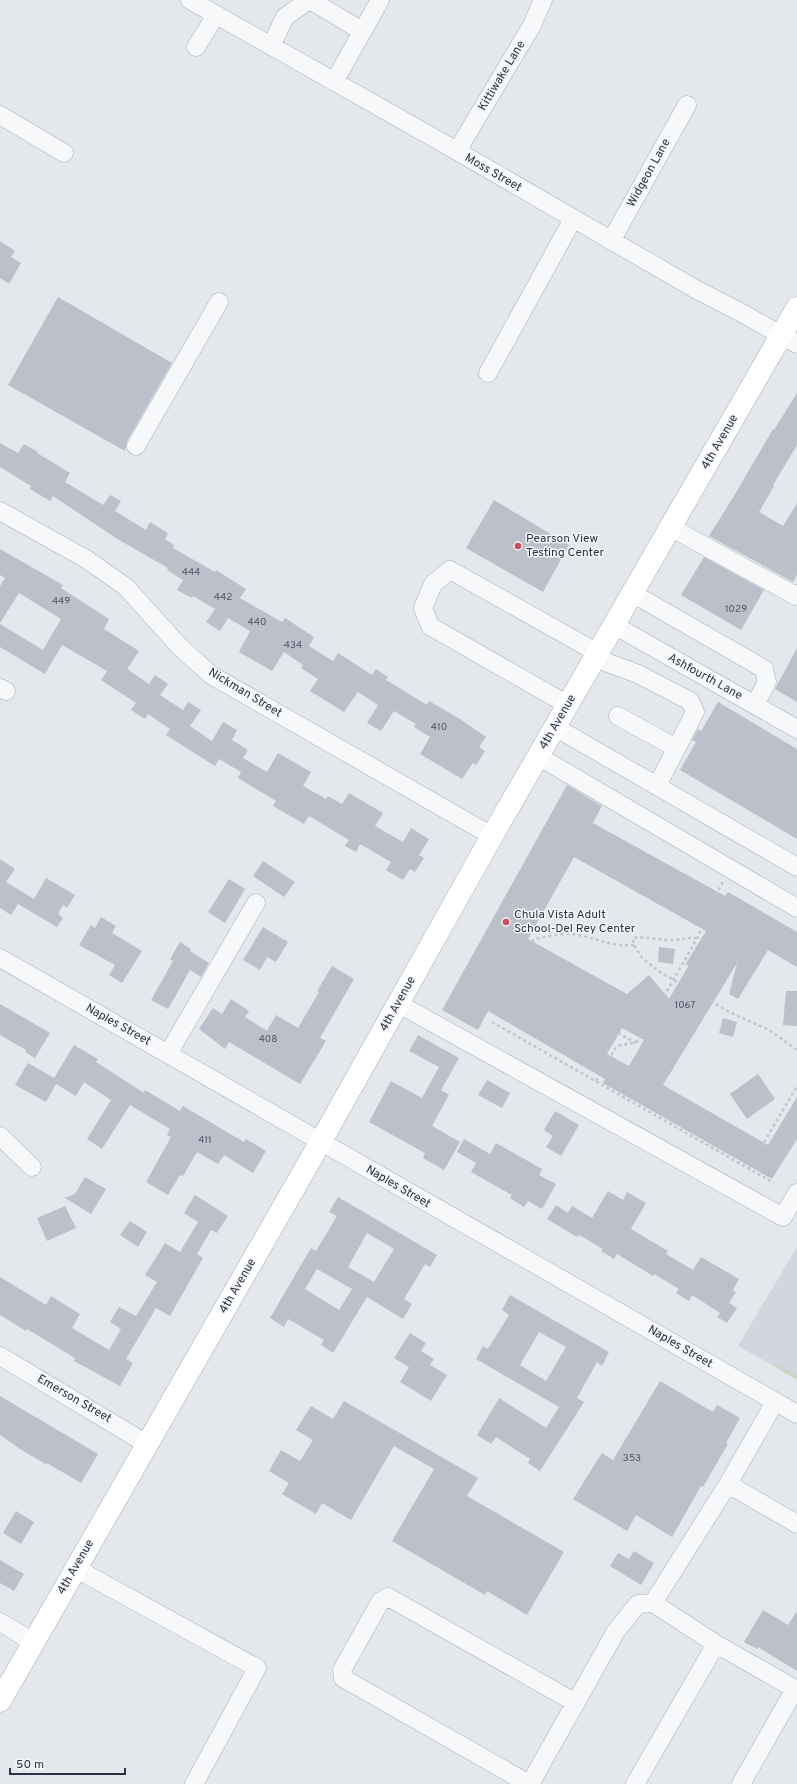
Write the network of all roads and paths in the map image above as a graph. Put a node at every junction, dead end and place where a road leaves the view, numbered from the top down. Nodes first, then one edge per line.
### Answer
1 (190, 0) edge
2 (310, 0) edge
3 (380, 0) edge
4 (543, 0) edge
5 (216, 15) junction
6 (362, 31) junction
7 (272, 46) junction
8 (196, 47) dead end
9 (334, 82) junction
10 (687, 105) dead end
11 (0, 115) edge
12 (457, 152) junction
13 (64, 153) dead end
14 (573, 219) junction
15 (611, 241) junction
16 (219, 302) dead end
17 (797, 308) edge
18 (789, 340) edge
19 (488, 373) dead end
20 (136, 446) dead end
21 (0, 511) edge
22 (670, 527) junction
23 (632, 593) junction
24 (797, 594) edge
25 (614, 625) junction
26 (597, 655) junction
27 (568, 705) junction
28 (755, 705) junction
29 (618, 716) dead end
30 (555, 727) junction
31 (797, 729) edge
32 (676, 748) junction
33 (538, 756) junction
34 (657, 786) junction
35 (492, 836) junction
36 (797, 867) edge
37 (737, 873) junction
38 (256, 903) dead end
39 (797, 908) edge
40 (697, 938) junction
41 (634, 945) junction
42 (0, 958) edge
43 (673, 981) junction
44 (399, 1004) junction
45 (492, 1022) dead end
46 (636, 1043) junction
47 (797, 1050) edge
48 (168, 1054) junction
49 (596, 1081) junction
50 (797, 1086) edge
51 (0, 1136) edge
52 (320, 1143) junction
53 (32, 1167) dead end
54 (749, 1168) junction
55 (774, 1183) dead end
56 (797, 1193) edge
57 (0, 1356) edge
58 (775, 1402) junction
59 (797, 1414) edge
60 (147, 1444) junction
61 (728, 1484) junction
62 (797, 1524) edge
63 (75, 1568) junction
64 (653, 1603) junction
65 (0, 1622) edge
66 (33, 1642) junction
67 (716, 1644) junction
68 (796, 1689) edge
69 (0, 1701) edge
70 (576, 1703) junction
71 (194, 1784) edge
72 (530, 1784) edge
73 (635, 1784) edge
74 (741, 1784) edge

1 - 5 street, Moss Street
2 - 6 street
2 - 7 street
3 - 6 street
4 - 12 street, Kittiwake Lane
5 - 7 street, Moss Street
5 - 8 street
6 - 9 street
7 - 9 street, Moss Street
9 - 12 street, Moss Street
10 - 15 street, Widgeon Lane
11 - 13 street
12 - 14 street, Moss Street
14 - 15 street, Moss Street
14 - 19 street
15 - 18 street, Moss Street
16 - 20 street
17 - 18 main road, 4th Avenue
18 - 22 main road, 4th Avenue
21 - 35 street, Nickman Street
22 - 23 main road, 4th Avenue
22 - 24 street
23 - 25 main road, 4th Avenue
23 - 28 street
25 - 26 main road, 4th Avenue
25 - 28 street, Ashfourth Lane
26 - 27 main road, 4th Avenue
26 - 27 street
26 - 32 street
27 - 30 main road, 4th Avenue
28 - 31 street, Ashfourth Lane
29 - 32 street
30 - 33 main road, 4th Avenue
30 - 34 street
32 - 34 street
33 - 35 main road, 4th Avenue
33 - 37 street
34 - 36 street
35 - 44 main road, 4th Avenue
37 - 39 street
37 - 40 path
38 - 48 street
40 - 41 path
40 - 43 path
41 - 43 path
41 - 46 path
42 - 48 street, Naples Street
43 - 46 path
43 - 47 path
44 - 52 main road, 4th Avenue
44 - 56 street
45 - 49 path
46 - 49 path
48 - 52 street, Naples Street
49 - 54 path
50 - 54 path
51 - 53 street
52 - 58 street, Naples Street
52 - 60 main road, 4th Avenue
54 - 55 path
57 - 60 street, Emerson Street
58 - 59 street, Naples Street
58 - 61 street
60 - 63 main road, 4th Avenue
61 - 62 street
61 - 64 street
63 - 66 main road, 4th Avenue
63 - 71 street
64 - 67 street
64 - 70 street
65 - 66 street
66 - 69 main road, 4th Avenue
67 - 68 street
67 - 73 street
68 - 74 street
70 - 72 street
70 - 72 street

